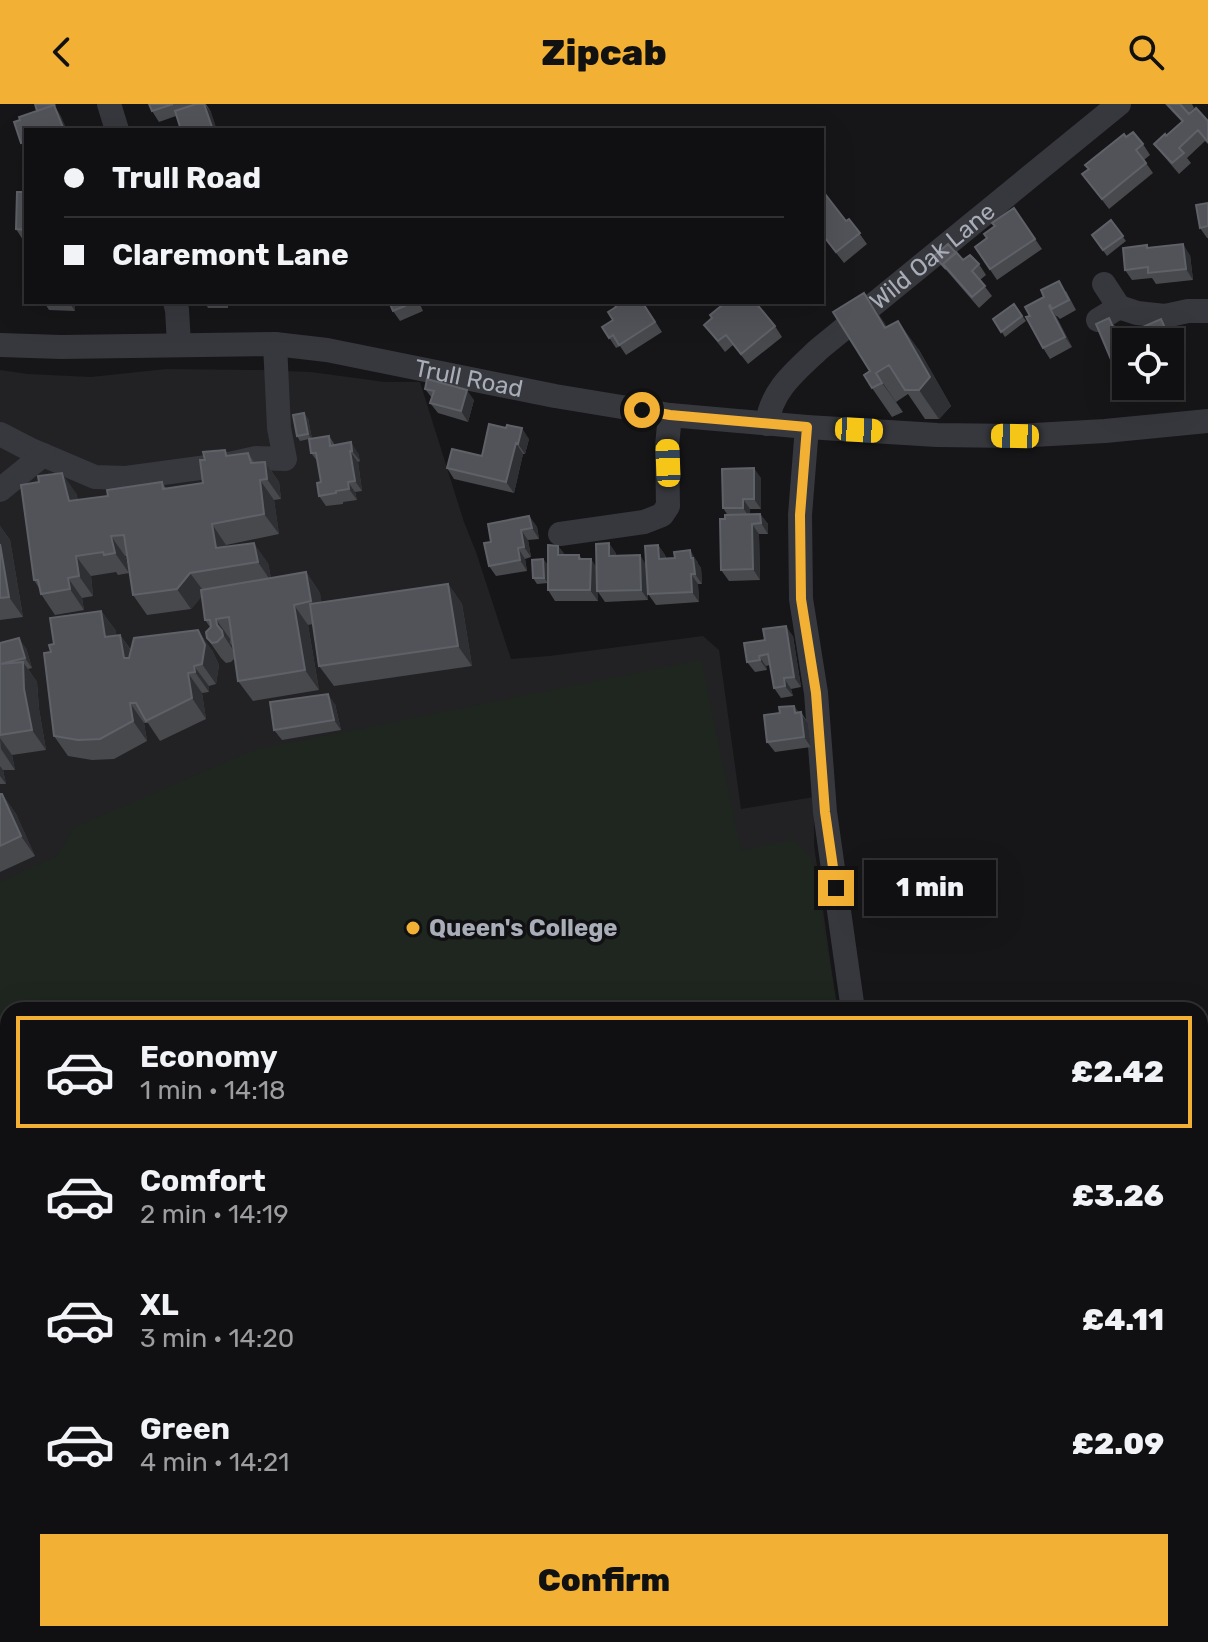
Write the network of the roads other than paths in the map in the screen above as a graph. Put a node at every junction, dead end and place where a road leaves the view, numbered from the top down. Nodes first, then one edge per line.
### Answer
1 (109, 104) edge
2 (1119, 104) edge
3 (116, 128) edge
4 (1104, 284) dead end
5 (176, 304) edge
6 (1119, 307) junction
7 (1208, 311) edge
8 (1098, 320) edge
9 (179, 344) junction
10 (275, 344) junction
11 (0, 345) edge
12 (670, 415) junction
13 (1208, 421) edge
14 (767, 424) junction
15 (807, 427) junction
16 (0, 434) edge
17 (43, 455) junction
18 (0, 490) edge
19 (560, 534) dead end
20 (852, 1002) edge

1 - 3 street
2 - 14 street, Wild Oak Lane
4 - 6 street
5 - 9 street
6 - 7 street
6 - 8 street
9 - 10 street, Trull Road
9 - 11 street, Trull Road
10 - 12 street, Trull Road
10 - 17 street
12 - 14 street, Trull Road
12 - 19 street
13 - 15 street, Trull Road
14 - 15 street, Trull Road
15 - 20 street
16 - 17 street
17 - 18 street

